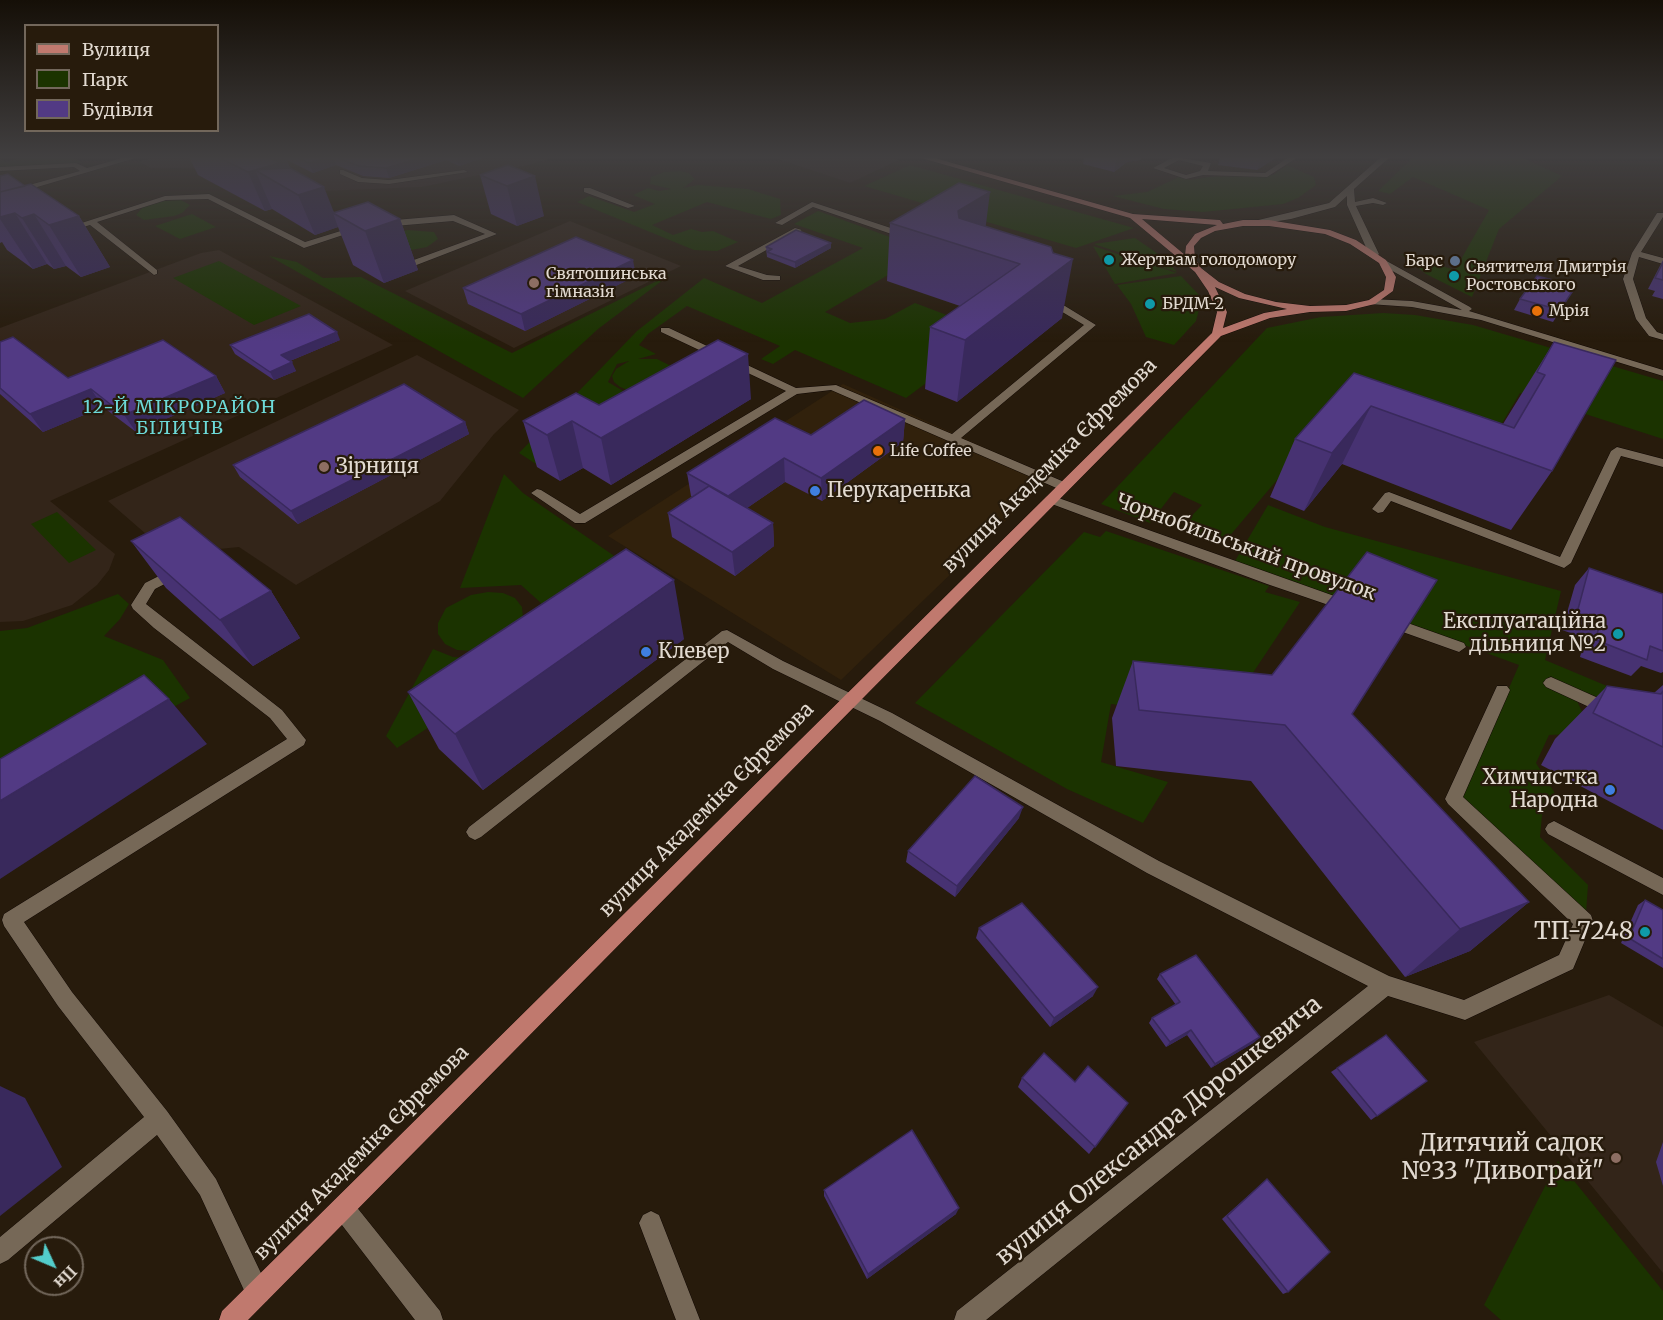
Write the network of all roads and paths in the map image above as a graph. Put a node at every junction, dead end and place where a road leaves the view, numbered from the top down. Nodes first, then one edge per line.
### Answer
1 (102, 219) edge
2 (252, 219) edge
3 (447, 219) edge
4 (455, 219) edge
5 (787, 219) edge
6 (855, 219) edge
7 (1136, 219) edge
8 (1165, 219) edge
9 (1283, 219) edge
10 (1357, 219) edge
11 (1658, 219) edge
12 (92, 222) junction
13 (1254, 222) junction
14 (779, 223) dead end
15 (1232, 224) junction
16 (798, 230) edge
17 (58, 231) edge
18 (917, 240) edge
19 (1636, 253) junction
20 (1374, 254) junction
21 (1663, 261) edge
22 (1383, 262) junction
23 (414, 263) dead end
24 (1198, 270) junction
25 (154, 272) dead end
26 (777, 278) dead end
27 (1038, 298) edge
28 (1372, 302) junction
29 (1310, 309) junction
30 (1483, 317) junction
31 (665, 330) dead end
32 (1217, 334) junction
33 (1663, 337) edge
34 (1663, 373) edge
35 (794, 391) junction
36 (954, 438) junction
37 (1663, 463) edge
38 (1065, 487) junction
39 (537, 493) dead end
40 (1053, 500) junction
41 (1378, 509) dead end
42 (188, 566) edge
43 (1358, 610) edge
44 (1378, 617) edge
45 (1459, 647) dead end
46 (1551, 683) dead end
47 (1502, 690) dead end
48 (854, 700) junction
49 (1626, 717) edge
50 (1554, 829) dead end
51 (475, 832) dead end
52 (1663, 887) edge
53 (6, 923) edge
54 (1386, 985) junction
55 (159, 1119) junction
56 (343, 1208) junction
57 (651, 1223) dead end
58 (0, 1252) edge
59 (258, 1292) junction
60 (231, 1320) edge
61 (431, 1320) edge
62 (687, 1320) edge
63 (966, 1320) edge

1 - 12 street
2 - 3 street
4 - 23 street
5 - 14 street
6 - 18 street
7 - 24 main road
8 - 15 main road
9 - 13 street
10 - 20 street
11 - 19 street
12 - 17 street
12 - 25 street
13 - 15 main road
13 - 20 main road
15 - 24 main road
16 - 26 street
19 - 21 street
19 - 33 street
20 - 22 main road
22 - 28 main road
22 - 30 street
24 - 29 main road
24 - 32 main road
27 - 36 street
28 - 29 main road
28 - 30 street
29 - 32 main road, вулиця Академіка Єфремова
30 - 34 street
31 - 35 street
32 - 38 main road, вулиця Академіка Єфремова
35 - 36 street
35 - 39 street
36 - 38 street
37 - 41 street
38 - 40 main road, вулиця Академіка Єфремова
40 - 43 street, Чорнобильський провулок
40 - 48 main road, вулиця Академіка Єфремова
42 - 53 street
44 - 45 street, Чорнобильський провулок
46 - 49 street
47 - 54 street
48 - 51 street
48 - 54 street
48 - 56 main road, вулиця Академіка Єфремова
50 - 52 street
53 - 55 street
54 - 63 street, вулиця Олександра Дорошкевича
55 - 58 street
55 - 59 street
56 - 59 main road, вулиця Академіка Єфремова
56 - 61 street
57 - 62 street
59 - 60 main road, вулиця Академіка Єфремова

